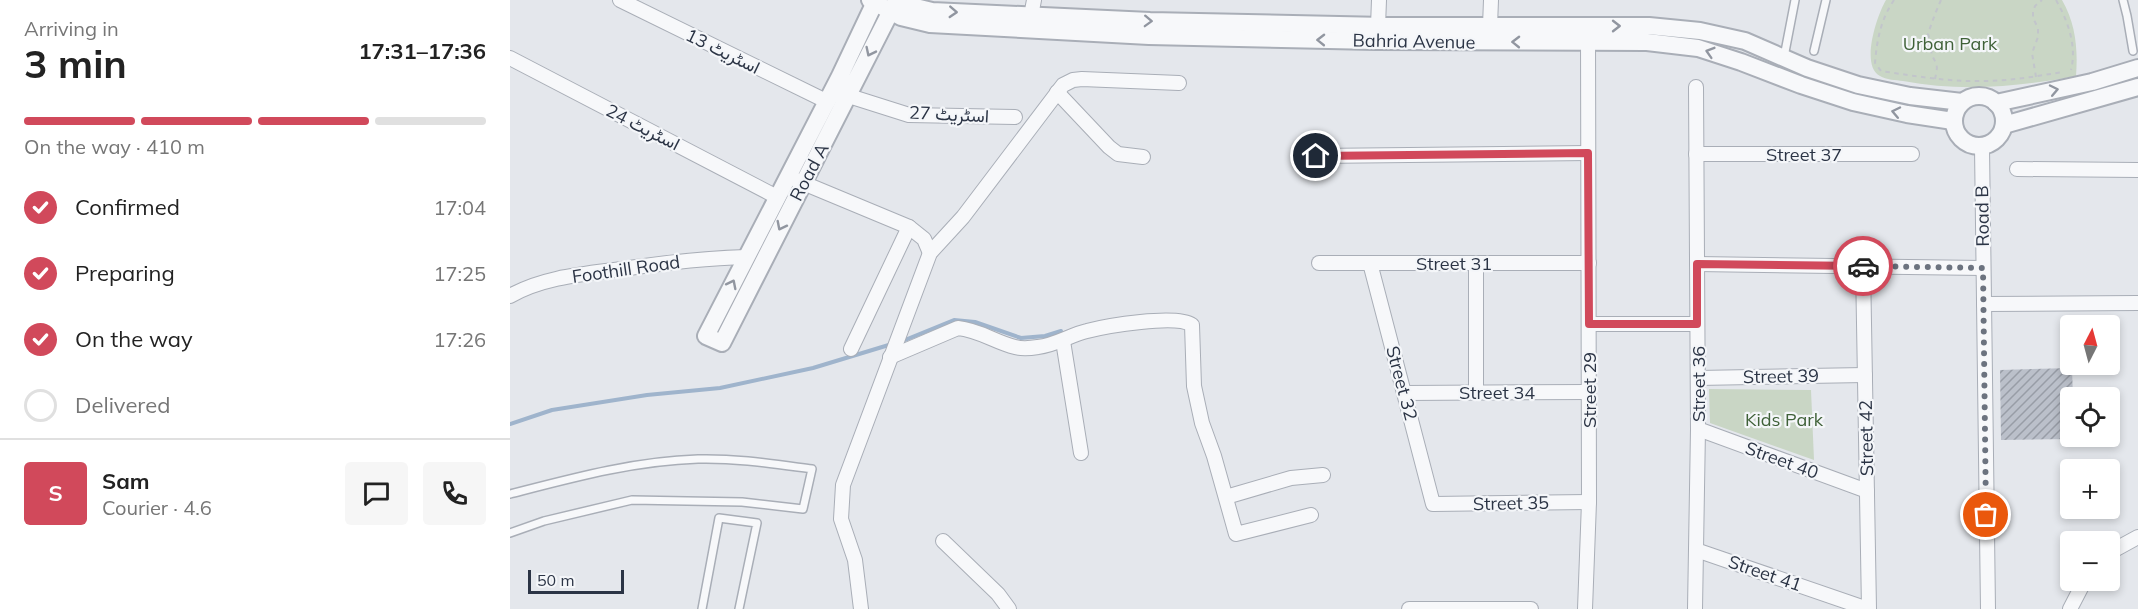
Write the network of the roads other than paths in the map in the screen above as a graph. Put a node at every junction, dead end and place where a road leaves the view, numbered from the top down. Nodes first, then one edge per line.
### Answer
1 (620, 0) edge
2 (1379, 0) edge
3 (1491, 0) edge
4 (1795, 0) edge
5 (1826, 0) edge
6 (2122, 0) edge
7 (873, 1) edge
8 (894, 4) edge
9 (1032, 8) edge
10 (1378, 26) junction
11 (1490, 26) junction
12 (1588, 35) junction
13 (1814, 51) dead end
14 (2133, 51) dead end
15 (1784, 57) junction
16 (510, 58) edge
17 (2138, 68) edge
18 (1179, 83) dead end
19 (1696, 87) dead end
20 (2138, 87) edge
21 (1057, 92) junction
22 (849, 96) junction
23 (826, 101) junction
24 (1962, 102) junction
25 (1996, 102) junction
26 (1015, 117) dead end
27 (1953, 121) junction
28 (2004, 125) junction
29 (1982, 147) junction
30 (1588, 153) junction
31 (1696, 154) junction
32 (1912, 154) dead end
33 (1316, 156) dead end
34 (1143, 157) dead end
35 (2017, 169) dead end
36 (2138, 170) edge
37 (795, 179) junction
38 (777, 197) junction
39 (909, 227) junction
40 (930, 253) junction
41 (746, 257) junction
42 (1319, 263) dead end
43 (1370, 263) junction
44 (1476, 263) junction
45 (1589, 263) junction
46 (1697, 264) junction
47 (1863, 266) junction
48 (1983, 268) junction
49 (510, 296) edge
50 (2138, 303) edge
51 (1984, 304) junction
52 (1589, 324) junction
53 (1697, 324) junction
54 (1063, 341) junction
55 (851, 348) dead end
56 (891, 354) junction
57 (1864, 375) junction
58 (1698, 378) junction
59 (1589, 392) junction
60 (1405, 393) junction
61 (1476, 393) junction
62 (1698, 429) junction
63 (1081, 453) dead end
64 (1323, 474) dead end
65 (1867, 491) junction
66 (510, 494) edge
67 (1226, 497) junction
68 (1589, 502) junction
69 (1433, 504) joint
70 (1311, 515) dead end
71 (510, 533) edge
72 (2138, 537) edge
73 (943, 541) dead end
74 (2120, 547) edge
75 (1696, 550) junction
76 (2079, 591) edge
77 (702, 609) edge
78 (739, 609) edge
79 (861, 609) edge
80 (1009, 609) edge
81 (1409, 609) edge
82 (1528, 609) edge
83 (1585, 609) edge
84 (1695, 609) edge
85 (1868, 609) edge
86 (1988, 609) edge
87 (2070, 609) edge

1 - 23 street, اسٹریٹ 13
2 - 10 street
3 - 11 street
4 - 15 lane
5 - 13 lane
6 - 14 lane
7 - 8 street, Bahria Avenue
7 - 23 street, Road A
8 -> 9 street, Bahria Avenue
12 -> 8 street, Bahria Avenue
8 -> 22 street, Road A
9 -> 10 street, Bahria Avenue
10 - 11 street, Bahria Avenue
11 - 12 street, Bahria Avenue
12 -> 15 street, Bahria Avenue
27 -> 12 street, Bahria Avenue
12 - 30 street, Street 29
15 - 24 street, Bahria Avenue
16 - 38 street, اسٹریٹ 24
25 -> 17 street
18 - 21 street
19 - 31 street, Street 36
20 - 28 street
21 - 34 street
21 - 40 street
22 - 26 street, اسٹریٹ 27
22 - 37 street, Road A
23 - 37 street, Road A
24 - 25 street
24 - 27 street
25 - 28 street
27 - 29 street
28 - 29 street
29 - 48 street, Road B
30 - 33 street
30 - 45 street, Street 29
31 - 32 street, Street 37
31 - 46 street, Street 36
35 - 36 street
37 - 38 street, Road A
37 - 39 street
37 -> 41 street, Road A
38 - 41 street, Road A
39 - 40 street
39 - 55 street
40 - 56 street
41 - 49 street, Foothill Road
42 - 43 street, Street 31
43 - 44 street, Street 31
43 - 60 street, Street 32
44 - 45 street, Street 31
44 - 61 street
45 - 52 street, Street 29
46 - 47 street
46 - 53 street, Street 36
47 - 48 street
47 - 57 street, Street 42
48 - 51 street, Road B
50 - 51 street
51 - 86 street, Road B
52 - 53 street
52 - 59 street, Street 29
53 - 58 street, Street 36
54 - 56 street
54 - 63 street
54 - 67 street
56 - 79 street
57 - 58 street, Street 39
57 - 65 street, Street 42
58 - 62 street, Street 36
59 - 61 street, Street 34
59 - 68 street, Street 29
60 - 61 street, Street 34
60 - 69 street, Street 32
62 - 65 street, Street 40
62 - 75 street, Street 36
64 - 67 street
65 - 85 street, Street 42
66 - 71 lane
67 - 70 street
68 - 69 street, Street 35
68 - 83 street, Street 29
72 - 74 street
73 - 80 street
75 - 84 street, Street 36
75 - 85 street, Street 41
76 - 87 street
77 - 78 lane
81 - 82 street

